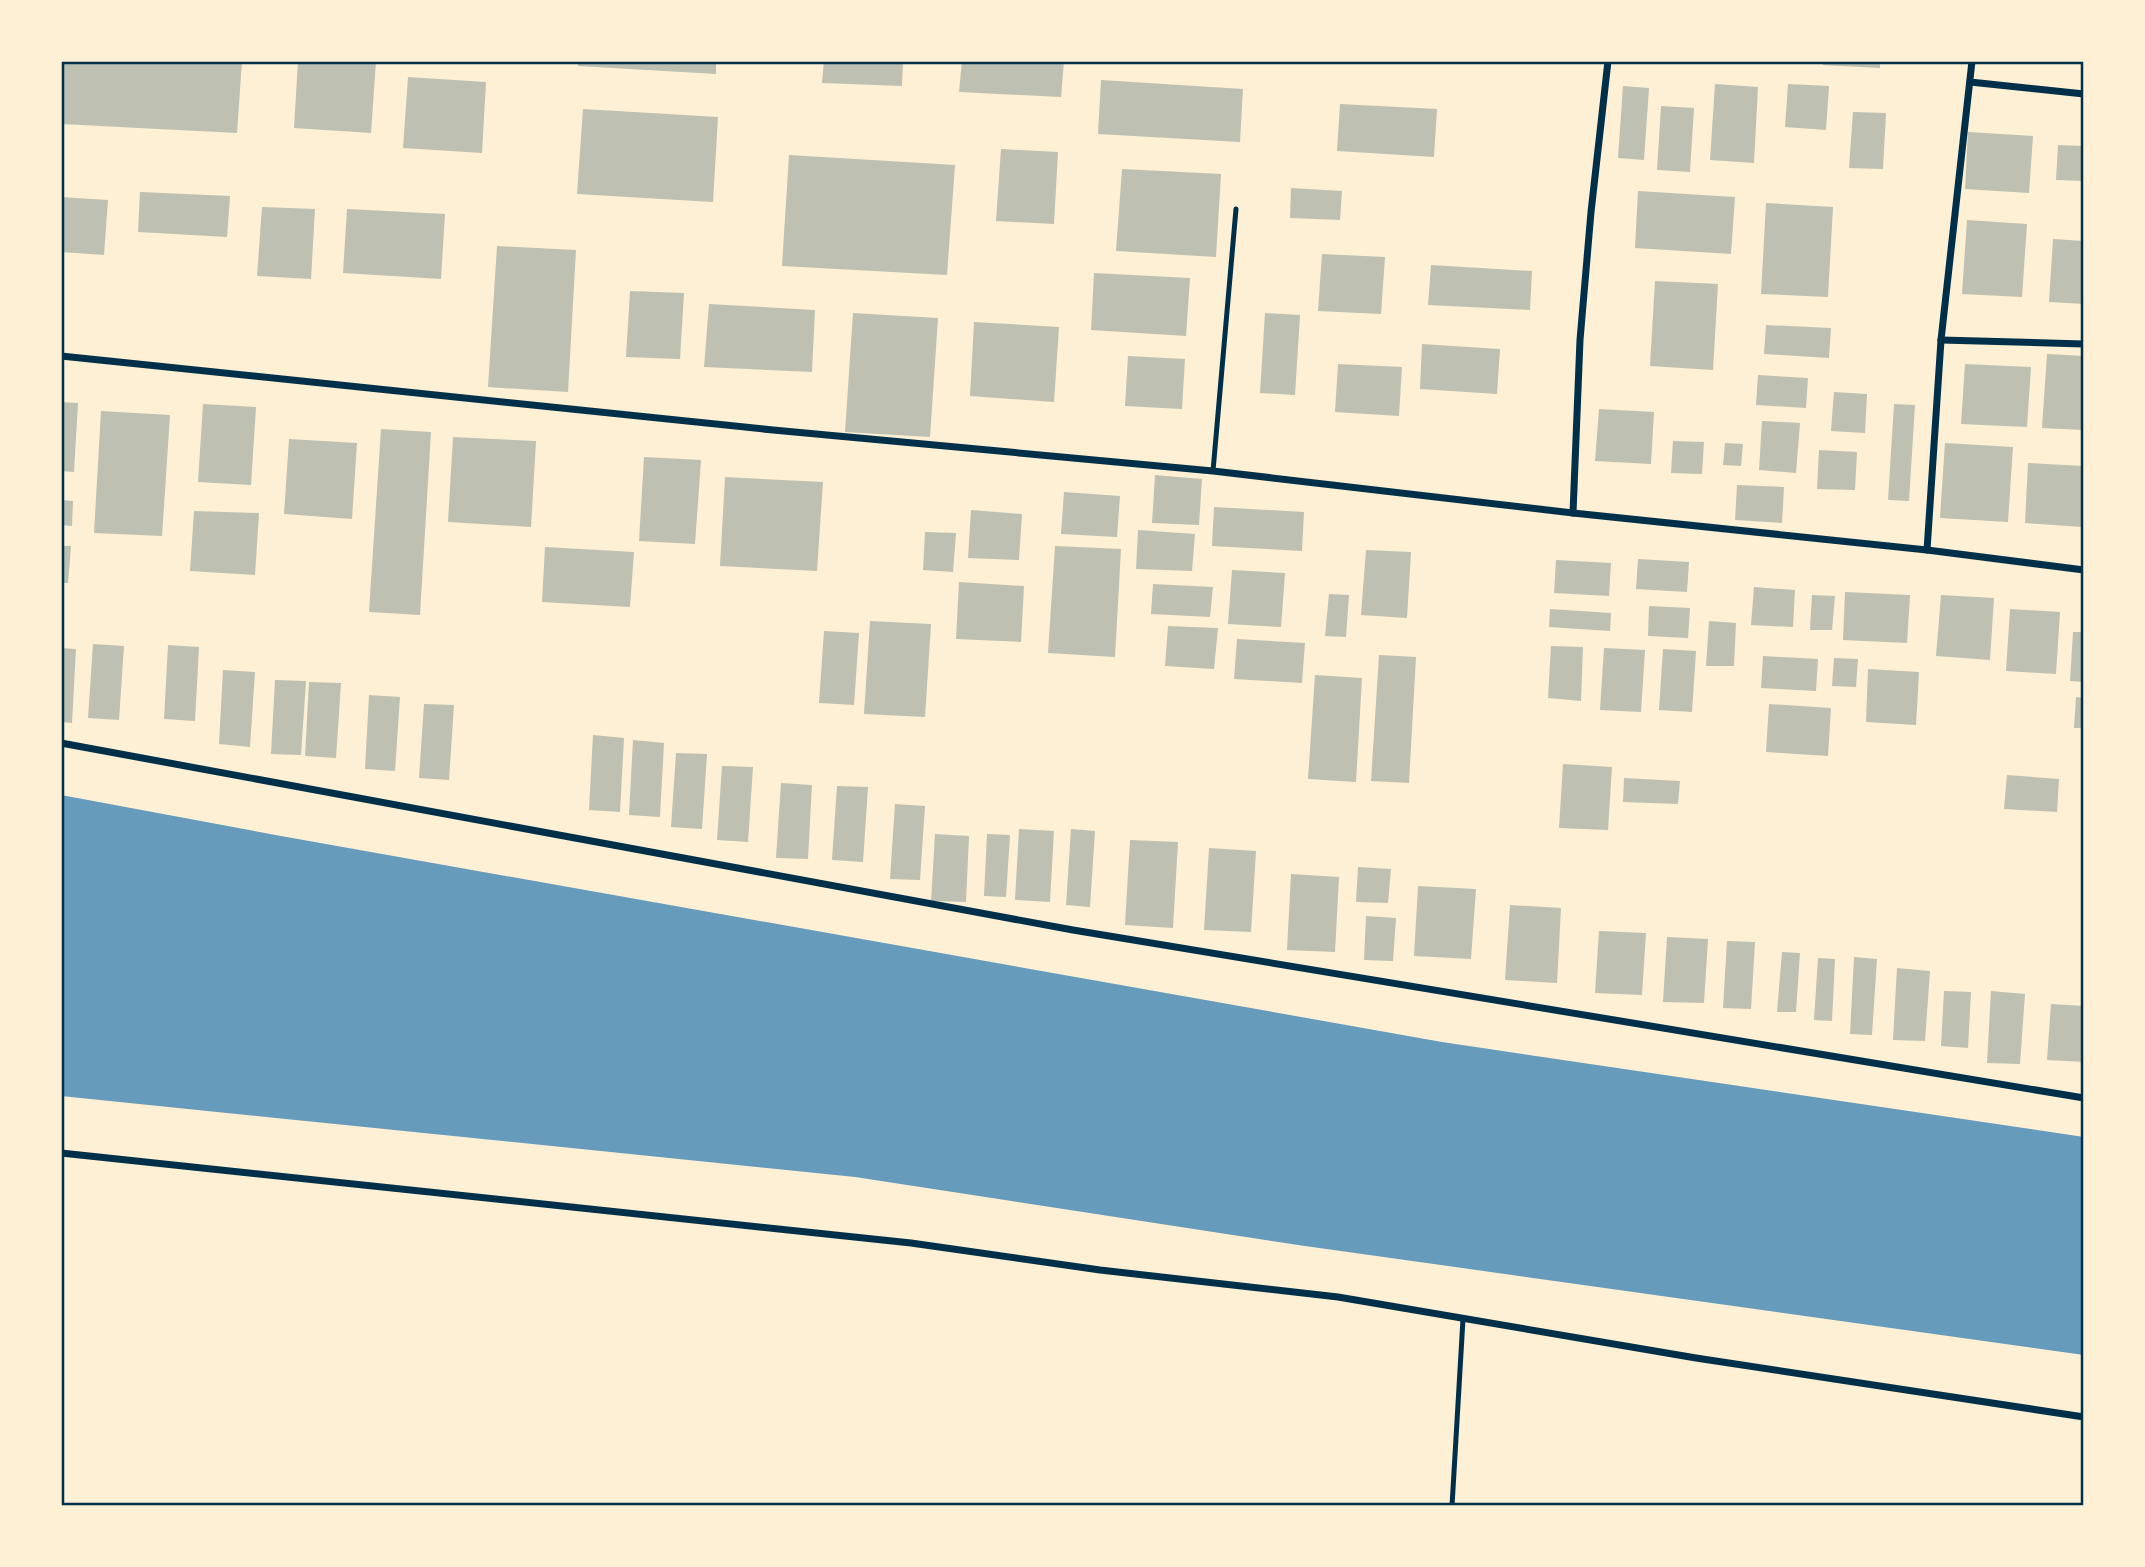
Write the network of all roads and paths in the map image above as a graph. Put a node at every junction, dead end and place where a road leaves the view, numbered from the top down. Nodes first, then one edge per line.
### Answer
1 (1608, 61) edge
2 (1972, 61) edge
3 (1970, 82) junction
4 (2084, 94) edge
5 (1236, 209) dead end
6 (1941, 340) junction
7 (2084, 344) edge
8 (61, 356) edge
9 (1213, 471) junction
10 (1573, 513) junction
11 (1927, 550) junction
12 (2084, 570) edge
13 (61, 743) edge
14 (2084, 1098) edge
15 (61, 1153) edge
16 (1463, 1319) junction
17 (2084, 1417) edge
18 (1452, 1506) edge

1 - 10 street
2 - 3 street
3 - 4 street
3 - 6 street
5 - 9 lane
6 - 7 street
6 - 11 street
8 - 9 street
9 - 10 street
10 - 11 street
11 - 12 street
13 - 14 street
15 - 16 street
16 - 17 street
16 - 18 lane

